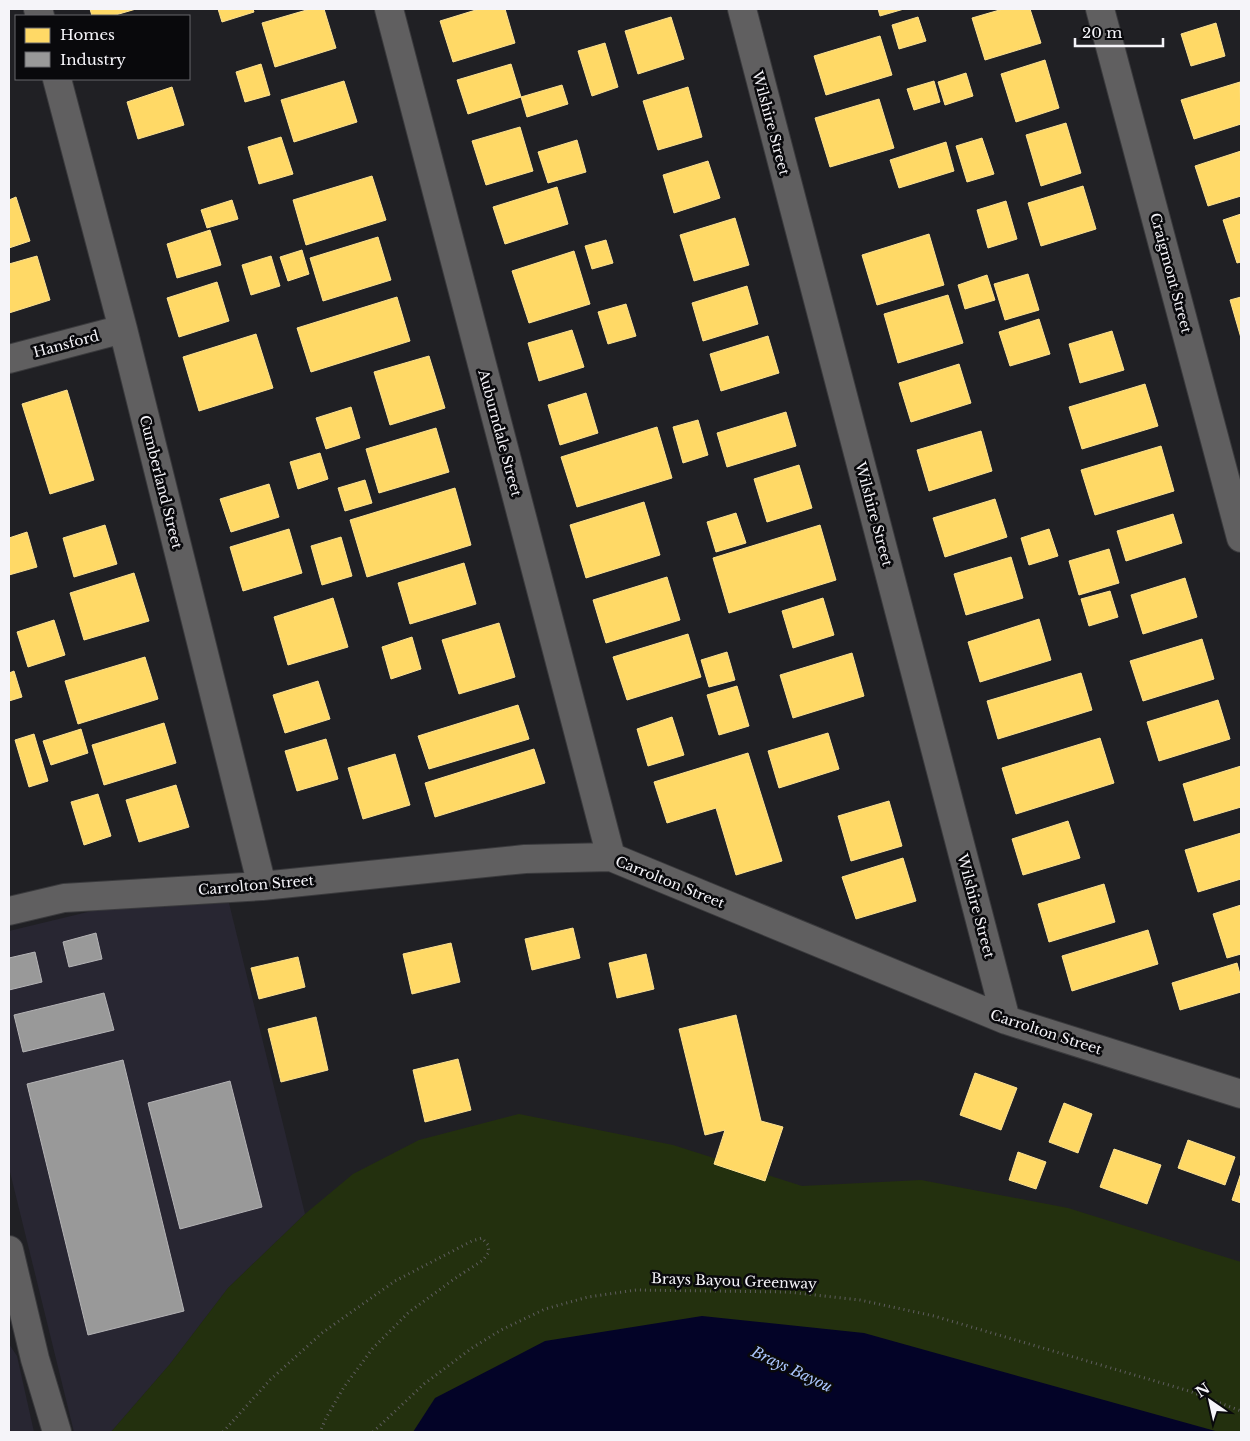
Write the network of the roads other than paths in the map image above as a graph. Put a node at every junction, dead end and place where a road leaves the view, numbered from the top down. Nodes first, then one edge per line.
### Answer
1 (389, 9) edge
2 (742, 9) edge
3 (1100, 9) edge
4 (57, 80) edge
5 (123, 329) junction
6 (9, 359) edge
7 (1241, 538) edge
8 (611, 857) junction
9 (262, 886) junction
10 (9, 911) edge
11 (1006, 1020) junction
12 (1241, 1094) edge
13 (9, 1255) edge
14 (57, 1432) edge

1 - 8 street, Auburndale Street
2 - 11 street, Wilshire Street
3 - 7 street, Craigmont Street
4 - 5 street, Cumberland Street
5 - 6 street, Hansford
5 - 9 street, Cumberland Street
8 - 9 street, Carrolton Street
8 - 11 street, Carrolton Street
9 - 10 street, Carrolton Street
11 - 12 street, Carrolton Street
13 - 14 street

